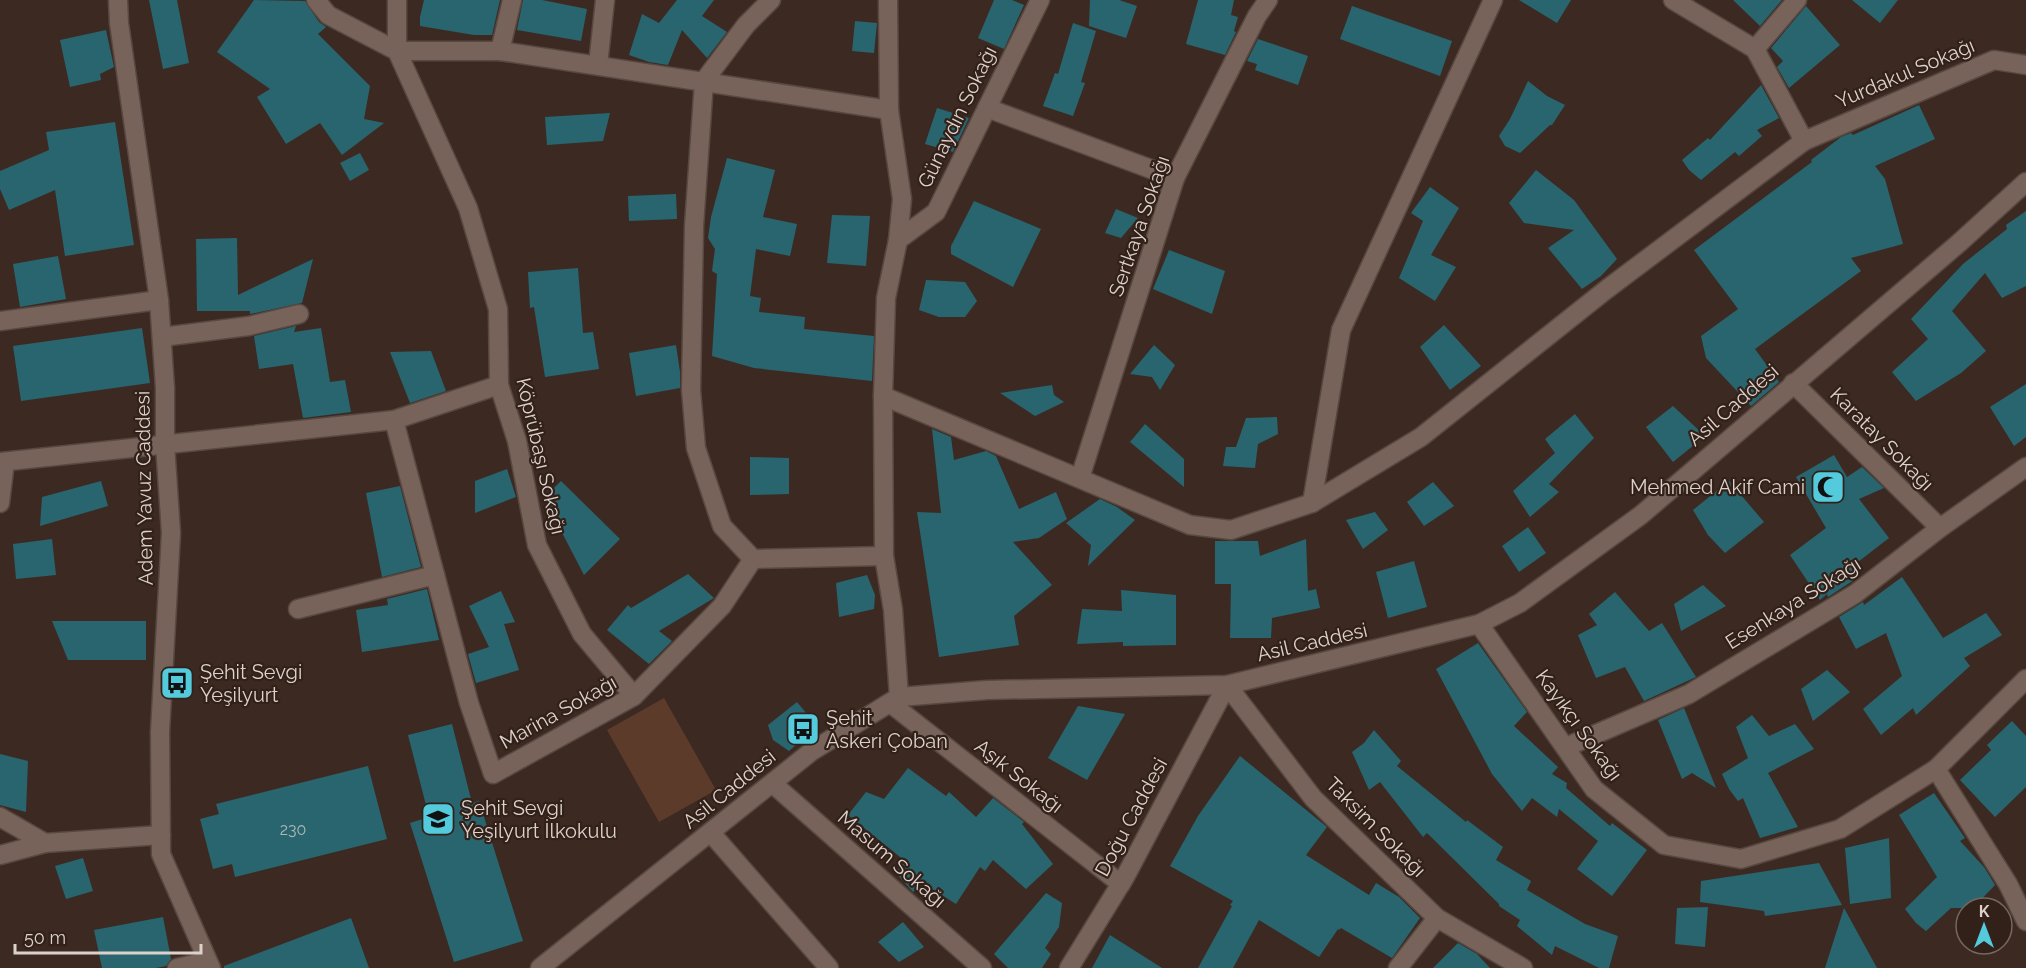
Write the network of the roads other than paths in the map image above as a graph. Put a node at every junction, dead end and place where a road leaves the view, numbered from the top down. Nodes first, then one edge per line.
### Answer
1 (118, 0) edge
2 (315, 0) edge
3 (397, 0) edge
4 (512, 0) edge
5 (605, 0) edge
6 (771, 0) edge
7 (888, 0) edge
8 (1040, 0) edge
9 (1268, 0) edge
10 (1493, 0) edge
11 (1673, 0) edge
12 (1797, 0) edge
13 (1755, 49) junction
14 (397, 51) junction
15 (500, 51) junction
16 (598, 65) junction
17 (2026, 65) edge
18 (704, 81) junction
19 (987, 108) junction
20 (889, 110) junction
21 (1804, 141) junction
22 (1175, 178) junction
23 (2026, 182) edge
24 (897, 240) junction
25 (159, 300) junction
26 (299, 314) dead end
27 (1, 319) edge
28 (162, 337) junction
29 (1793, 383) junction
30 (499, 385) junction
31 (883, 396) junction
32 (394, 420) junction
33 (165, 444) junction
34 (2, 462) edge
35 (2026, 467) edge
36 (1080, 478) junction
37 (0, 503) edge
38 (1312, 503) junction
39 (1940, 528) junction
40 (884, 556) junction
41 (753, 558) junction
42 (435, 576) junction
43 (298, 609) dead end
44 (1479, 624) junction
45 (2026, 679) edge
46 (1227, 685) junction
47 (634, 696) junction
48 (895, 700) junction
49 (1566, 747) junction
50 (1936, 769) junction
51 (772, 783) junction
52 (0, 817) edge
53 (711, 833) junction
54 (161, 835) junction
55 (45, 843) junction
56 (0, 855) edge
57 (1121, 884) junction
58 (1437, 918) junction
59 (2026, 921) edge
60 (209, 964) edge
61 (177, 968) edge
62 (540, 968) edge
63 (829, 968) edge
64 (981, 968) edge
65 (1069, 968) edge
66 (1398, 968) edge
67 (1523, 968) edge

1 - 25 street, Adem Yavuz Caddesi
2 - 14 street
3 - 14 street, Köprübaşı Sokağı
4 - 15 street
5 - 16 street
6 - 18 street
7 - 20 street
8 - 19 street, Günaydın Sokağı
9 - 22 street, Sertkaya Sokağı
10 - 38 street
11 - 13 street
12 - 13 street
13 - 21 street
14 - 15 street
14 - 30 street, Köprübaşı Sokağı
15 - 16 street
16 - 18 street
17 - 21 street, Yurdakul Sokağı
18 - 20 street
18 - 41 street
19 - 22 street
19 - 24 street, Günaydın Sokağı
20 - 24 street
21 - 38 street, Yurdakul Sokağı
22 - 36 street, Sertkaya Sokağı
23 - 29 street, Asil Caddesi
24 - 31 street
25 - 27 street
25 - 28 street, Adem Yavuz Caddesi
26 - 28 street
28 - 33 street, Adem Yavuz Caddesi
29 - 39 street, Karatay Sokağı
29 - 44 street, Asil Caddesi
30 - 32 street
30 - 47 street, Köprübaşı Sokağı
31 - 36 street, Yurdakul Sokağı
31 - 40 street
32 - 33 street
32 - 42 street, Marina Sokağı
33 - 34 street
33 - 54 street, Adem Yavuz Caddesi
34 - 37 street
35 - 39 street, Esenkaya Sokağı
36 - 38 street, Yurdakul Sokağı
39 - 49 street, Esenkaya Sokağı
40 - 41 street
40 - 48 street
41 - 47 street, Marina Sokağı
42 - 43 street
42 - 47 street, Marina Sokağı
44 - 46 street, Asil Caddesi
44 - 49 street, Kayıkçı Sokağı
45 - 50 street, Kayıkçı Sokağı
46 - 48 street, Asil Caddesi
46 - 57 street, Doğu Caddesi
46 - 58 street, Taksim Sokağı
48 - 51 street, Asil Caddesi
48 - 57 street, Aşık Sokağı
49 - 50 street, Kayıkçı Sokağı
50 - 59 street
51 - 53 street, Asil Caddesi
51 - 64 street, Masum Sokağı
52 - 55 street
53 - 62 street, Asil Caddesi
53 - 63 street
54 - 55 street
54 - 60 street, Adem Yavuz Caddesi
55 - 56 street
57 - 65 street, Doğu Caddesi
58 - 66 street
58 - 67 street, Taksim Sokağı
60 - 61 street

